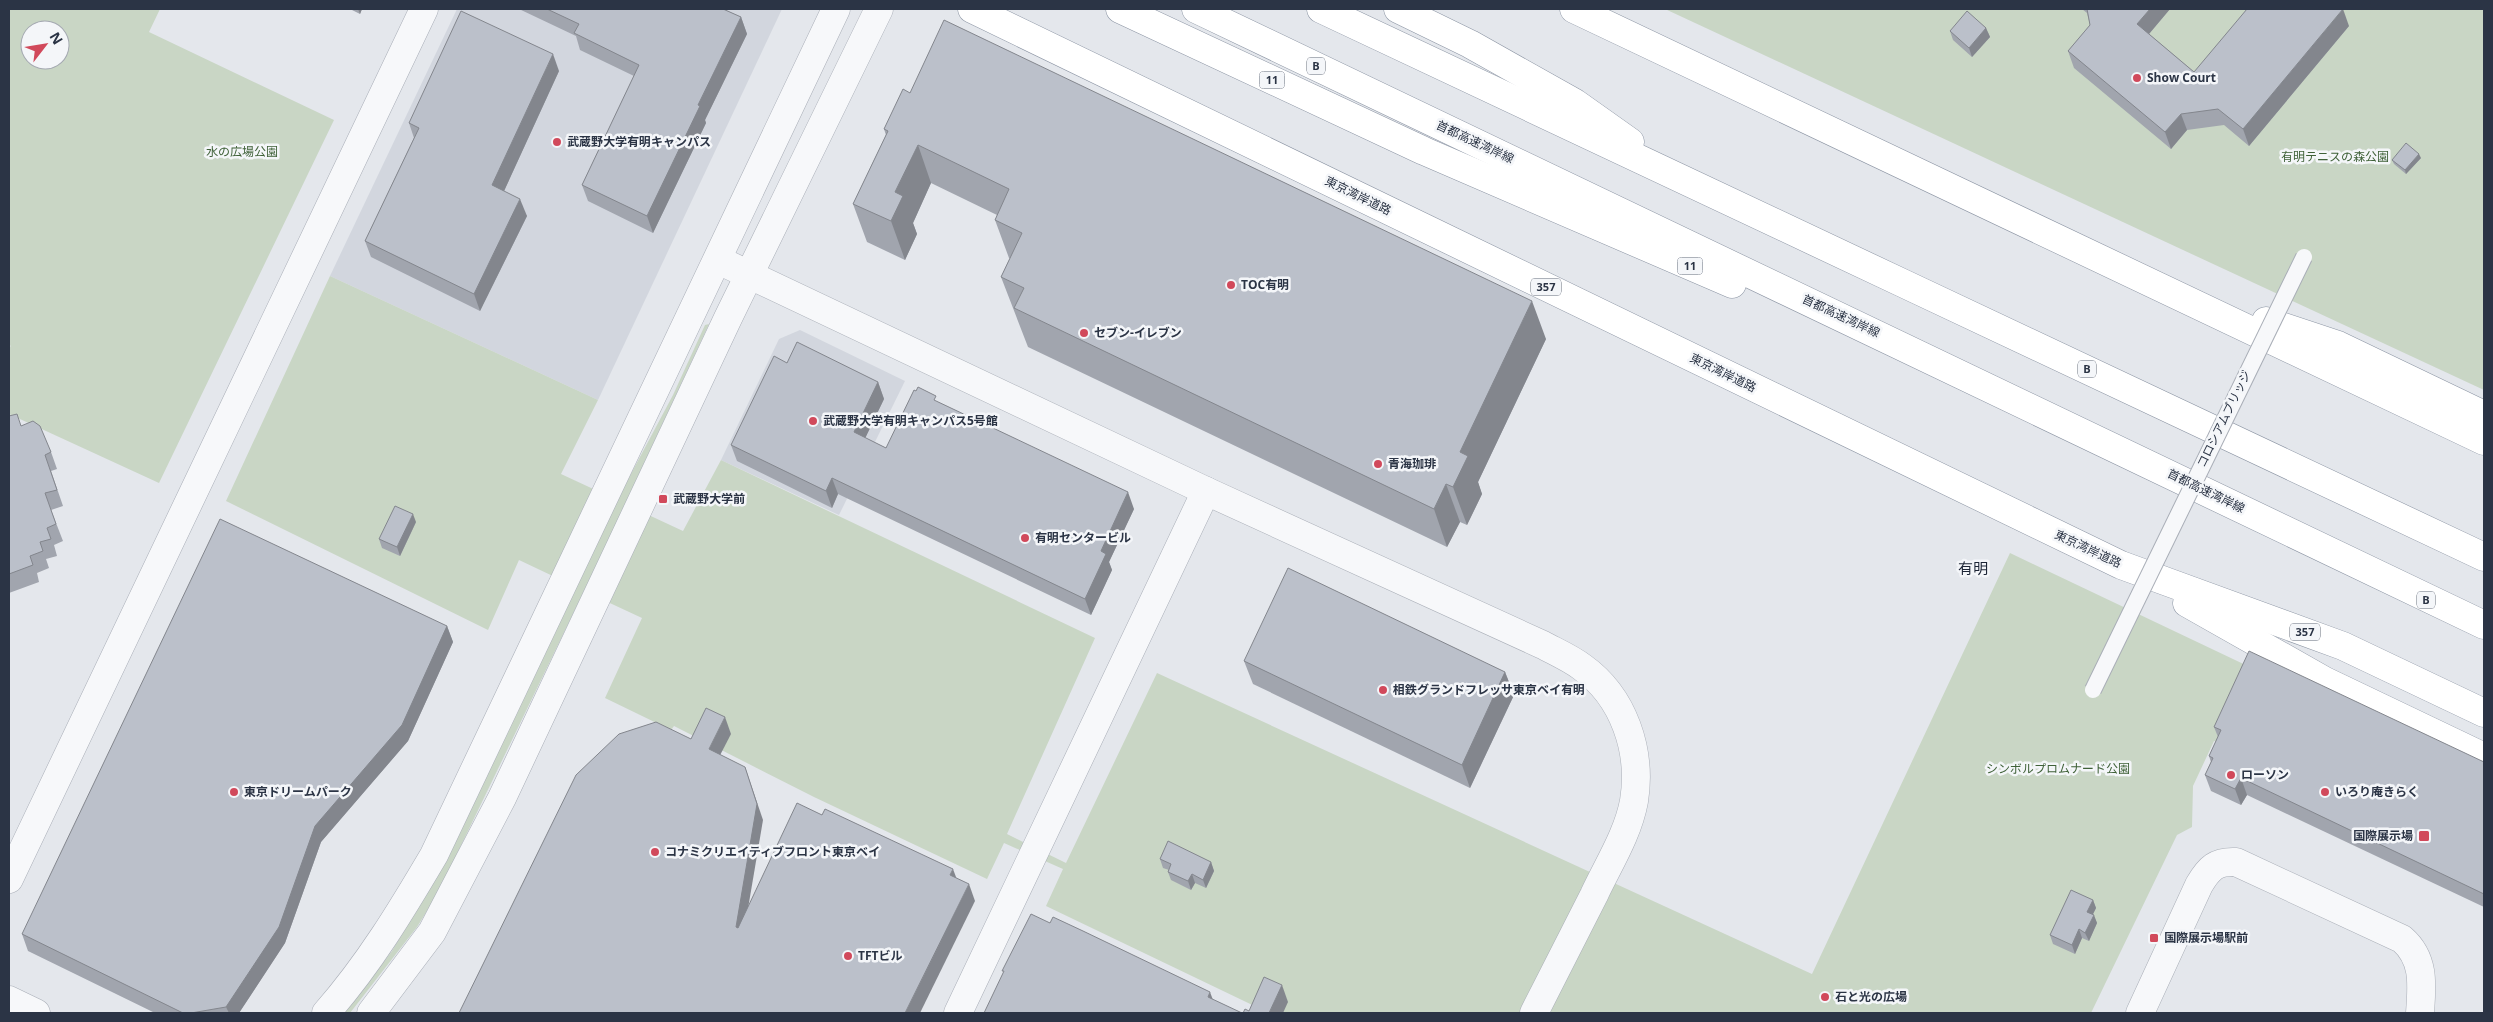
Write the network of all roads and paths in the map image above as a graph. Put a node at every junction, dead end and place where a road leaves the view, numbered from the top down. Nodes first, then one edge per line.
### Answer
1 (424, 9) edge
2 (836, 9) edge
3 (879, 9) edge
4 (972, 9) edge
5 (1120, 9) edge
6 (1196, 9) edge
7 (1321, 9) edge
8 (1398, 9) edge
9 (1574, 9) edge
10 (1688, 184) junction
11 (2304, 257) dead end
12 (718, 260) junction
13 (750, 274) junction
14 (2139, 277) junction
15 (1959, 372) junction
16 (2484, 415) edge
17 (2484, 441) edge
18 (1206, 491) junction
19 (2484, 557) edge
20 (2121, 565) junction
21 (2368, 570) junction
22 (2484, 624) edge
23 (2484, 630) edge
24 (2092, 690) dead end
25 (2484, 713) edge
26 (2484, 757) edge
27 (9, 879) edge
28 (9, 1000) edge
29 (36, 1013) edge
30 (326, 1013) edge
31 (372, 1013) edge
32 (958, 1013) edge
33 (1534, 1013) edge
34 (2140, 1013) edge
35 (2420, 1013) edge

1 - 27 street
2 - 12 street
3 - 13 street
4 - 20 highway, 東京湾岸道路 / 357
5 - 15 highway, 11
6 - 15 highway, 首都高速湾岸線 / B
7 - 10 highway, B
8 - 10 highway
9 - 14 highway
10 - 19 highway, B
11 - 24 street, コロシアムブリッジ, bridge
12 - 13 street
12 - 30 street
13 - 18 street
13 - 31 street
14 - 16 highway
14 - 17 highway
15 - 21 highway, 首都高速湾岸線 / B
18 - 32 street
18 - 33 street
20 - 25 highway, 東京湾岸道路 / 357
20 - 26 highway, 357
21 - 22 highway, 首都高速湾岸線 / B
21 - 23 highway, B
28 - 29 street
34 - 35 street

